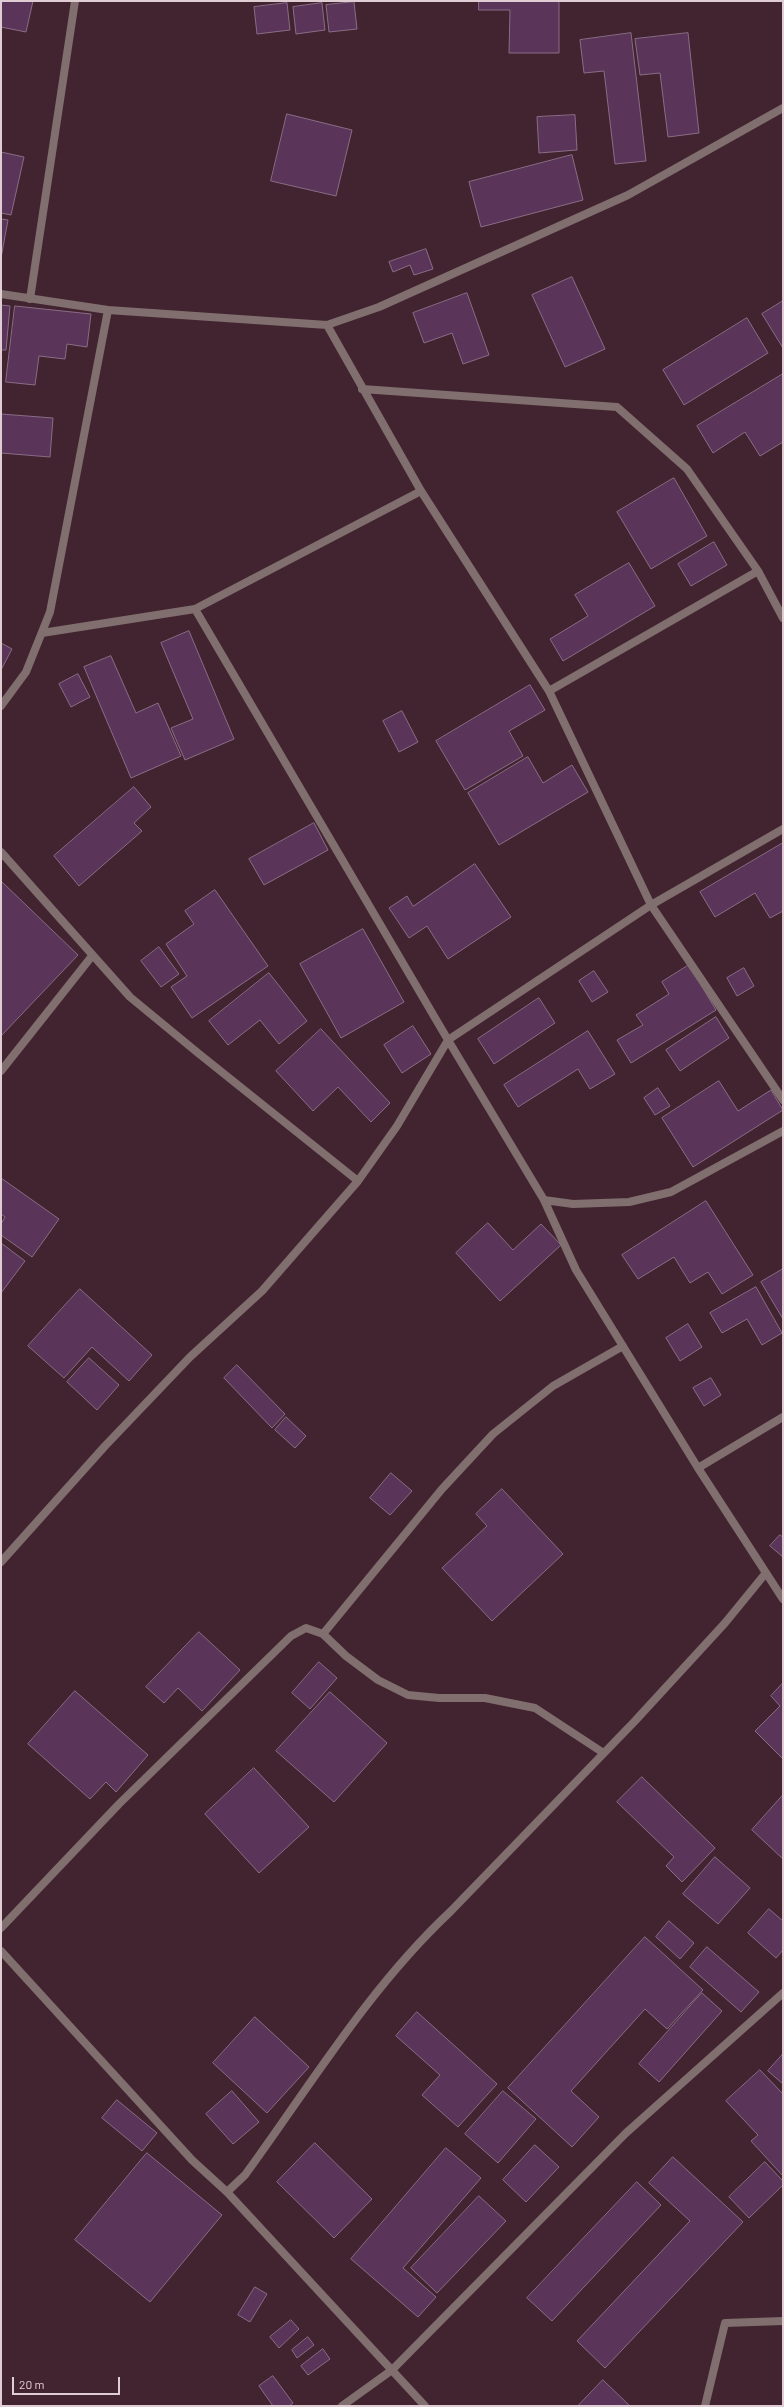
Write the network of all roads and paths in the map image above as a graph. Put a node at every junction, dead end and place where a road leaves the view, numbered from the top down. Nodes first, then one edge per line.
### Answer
1 (75, 1) edge
2 (783, 108) edge
3 (1, 294) edge
4 (30, 299) junction
5 (108, 310) junction
6 (327, 325) junction
7 (362, 389) junction
8 (421, 490) junction
9 (758, 571) junction
10 (195, 609) junction
11 (783, 618) edge
12 (42, 633) junction
13 (549, 691) junction
14 (1, 706) edge
15 (783, 829) edge
16 (1, 852) edge
17 (651, 905) junction
18 (92, 956) junction
19 (448, 1040) junction
20 (1, 1071) edge
21 (783, 1100) edge
22 (783, 1131) edge
23 (358, 1180) junction
24 (544, 1200) junction
25 (623, 1346) junction
26 (783, 1416) edge
27 (698, 1468) junction
28 (1, 1562) edge
29 (765, 1574) junction
30 (783, 1599) edge
31 (323, 1634) junction
32 (602, 1752) junction
33 (1, 1928) edge
34 (1, 1951) edge
35 (783, 1992) edge
36 (227, 2192) junction
37 (783, 2321) edge
38 (392, 2370) junction
39 (342, 2406) edge
40 (425, 2406) edge
41 (706, 2406) edge

1 - 4 street
2 - 6 street
3 - 4 street
4 - 5 street
5 - 6 street
5 - 12 street
6 - 7 street
7 - 8 street
7 - 9 street
8 - 10 street
8 - 13 street
9 - 11 street
9 - 13 street
10 - 12 street
10 - 19 street
12 - 14 street
13 - 17 street
15 - 17 street
16 - 18 street
17 - 19 street
17 - 21 street
18 - 20 street
18 - 23 street
19 - 23 street
19 - 24 street
22 - 24 street
23 - 28 street
24 - 25 street
25 - 27 street
25 - 31 street
26 - 27 street
27 - 29 street
29 - 30 street
29 - 32 street
31 - 32 street
31 - 33 street
32 - 36 street
34 - 36 street
35 - 38 street
36 - 38 street
37 - 41 street
38 - 39 street
38 - 40 street

